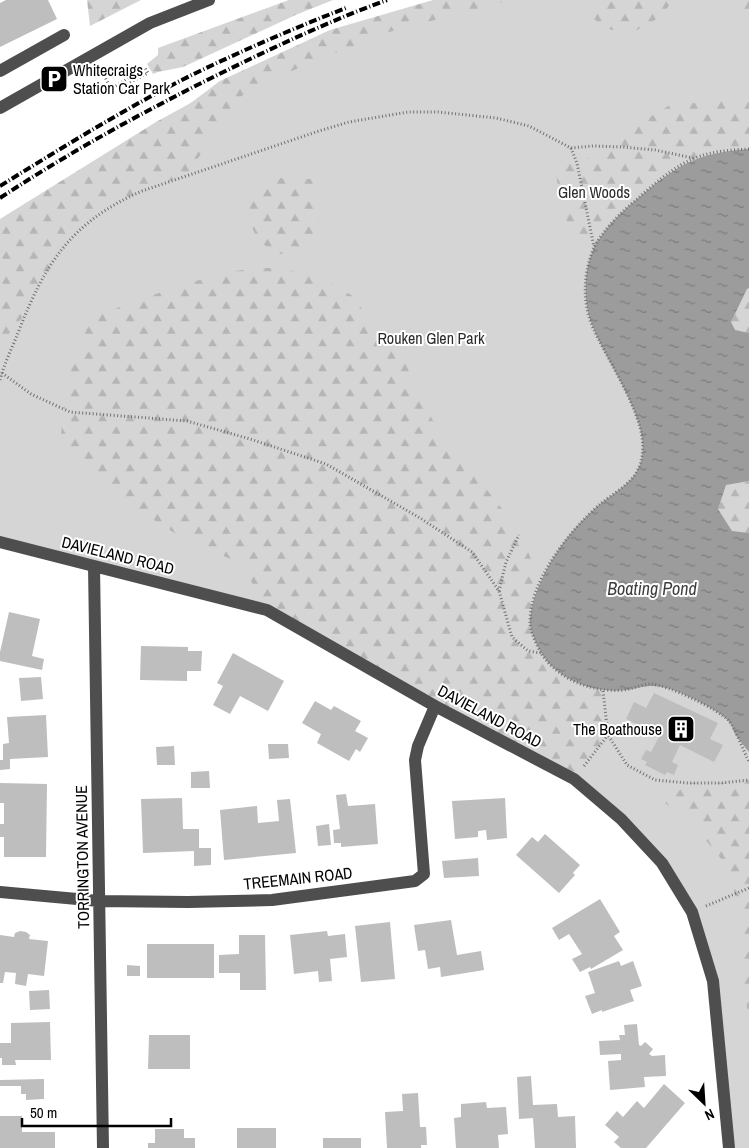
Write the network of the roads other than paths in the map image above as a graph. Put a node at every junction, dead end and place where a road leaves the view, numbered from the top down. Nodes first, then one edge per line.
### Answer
1 (209, 0) edge
2 (64, 35) dead end
3 (0, 71) edge
4 (0, 108) edge
5 (0, 542) edge
6 (94, 566) junction
7 (435, 706) junction
8 (0, 892) edge
9 (99, 901) junction
10 (103, 1148) edge
11 (729, 1148) edge

1 - 4 street
2 - 3 street
5 - 6 street, DAVIELAND ROAD
6 - 7 street, DAVIELAND ROAD
6 - 9 street, TORRINGTON AVENUE
7 - 9 street, TREEMAIN ROAD
7 - 11 street, DAVIELAND ROAD
8 - 9 street, TREEMAIN ROAD
9 - 10 street, TORRINGTON AVENUE

